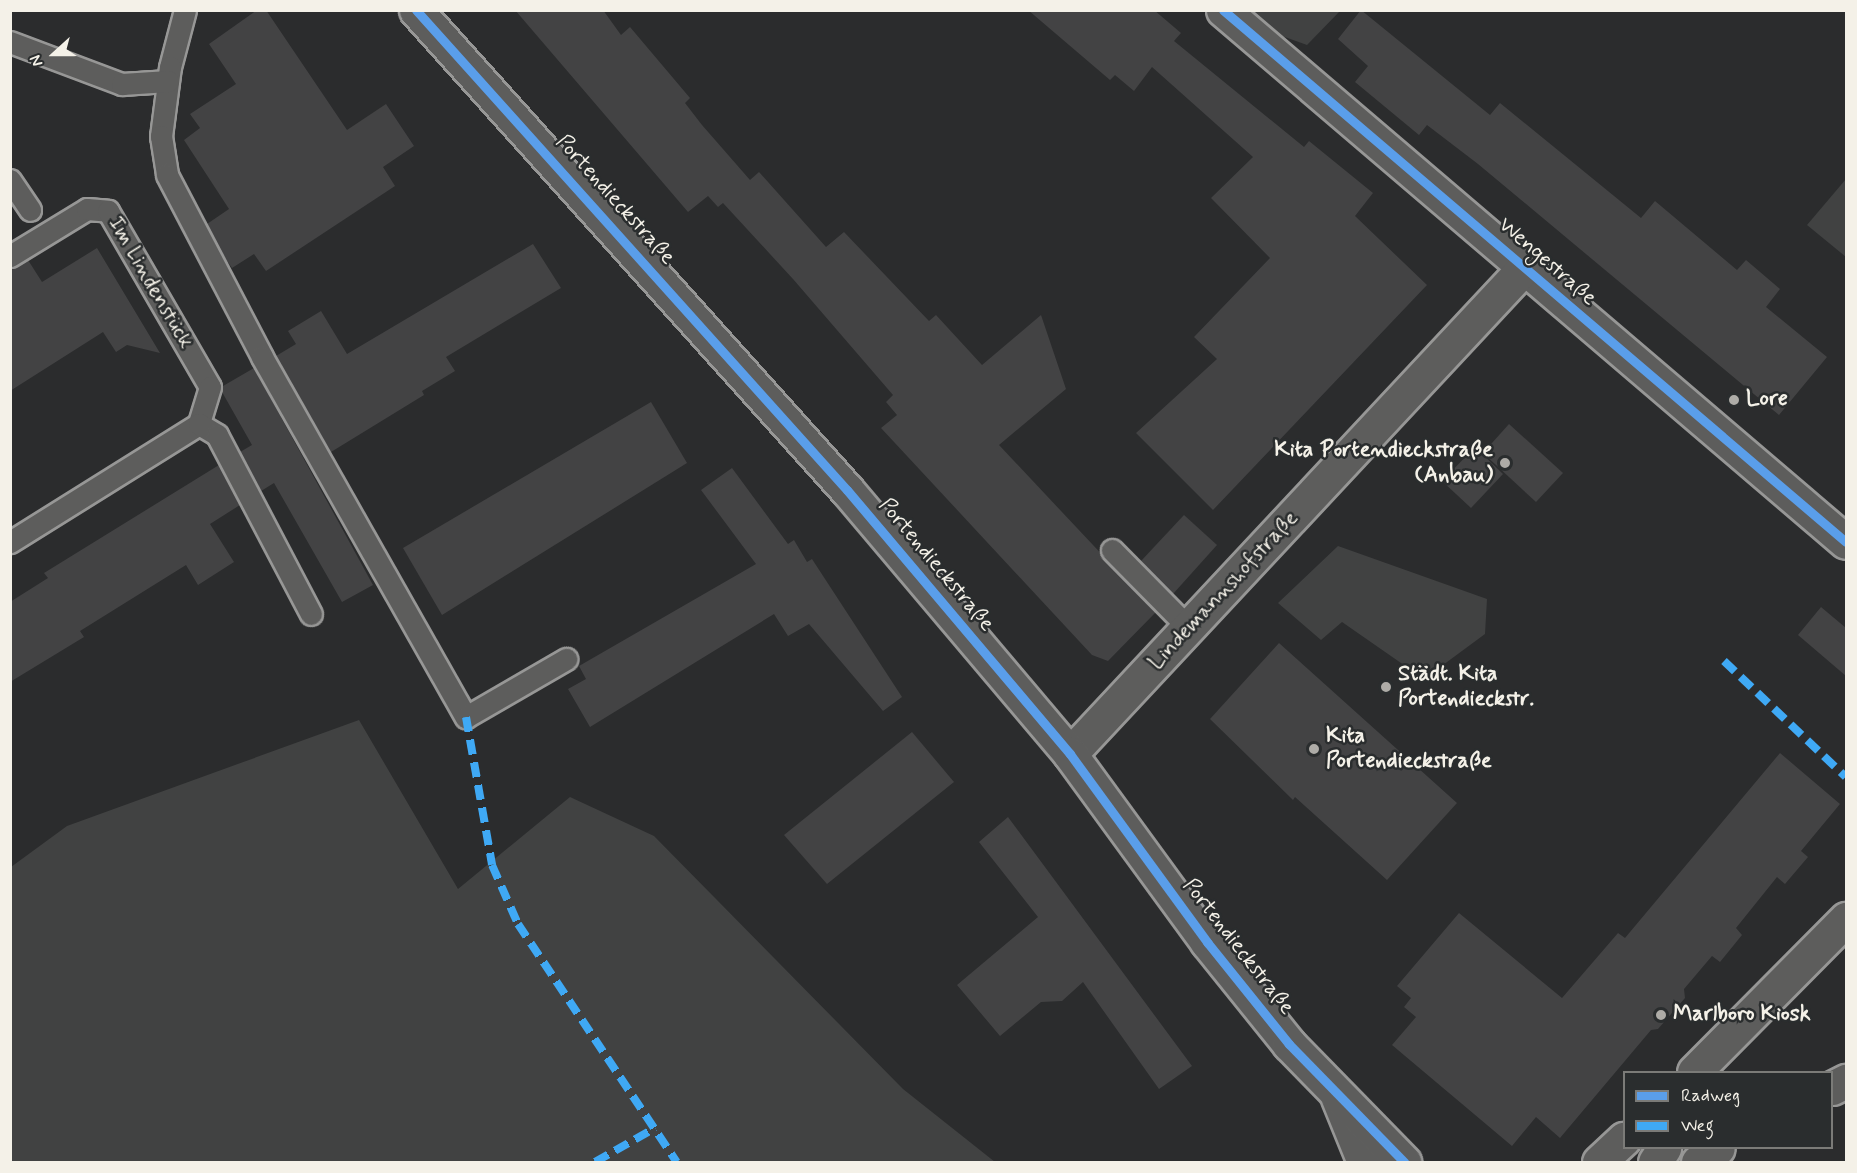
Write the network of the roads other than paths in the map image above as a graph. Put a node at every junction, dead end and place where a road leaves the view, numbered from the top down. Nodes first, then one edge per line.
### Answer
1 (185, 10) edge
2 (416, 10) edge
3 (1223, 10) edge
4 (10, 42) edge
5 (168, 81) junction
6 (10, 180) edge
7 (30, 210) dead end
8 (10, 256) edge
9 (1524, 268) junction
10 (200, 424) junction
11 (10, 542) edge
12 (1846, 542) edge
13 (1112, 550) dead end
14 (311, 614) dead end
15 (1189, 628) junction
16 (566, 659) dead end
17 (1070, 754) junction
18 (1846, 919) edge
19 (1699, 1070) edge
20 (1846, 1079) edge
21 (1833, 1087) edge
22 (1338, 1098) junction
23 (1663, 1149) edge
24 (1717, 1149) edge
25 (1364, 1162) edge
26 (1404, 1162) edge
27 (1655, 1162) edge
28 (1698, 1162) edge

1 - 5 lane
2 - 17 street, Portendieckstraße
3 - 9 street, Wengestraße
4 - 5 lane
5 - 16 lane
6 - 7 lane
8 - 10 lane, Im Lindenstück
9 - 12 street, Wengestraße
9 - 15 street, Lindemannshofstraße
10 - 11 lane
10 - 14 lane
13 - 15 lane
15 - 17 street, Lindemannshofstraße
17 - 22 street, Portendieckstraße
18 - 19 street
20 - 21 street
22 - 25 street, Portendieckstraße
22 - 26 street, Portendieckstraße
23 - 27 street
24 - 28 street

